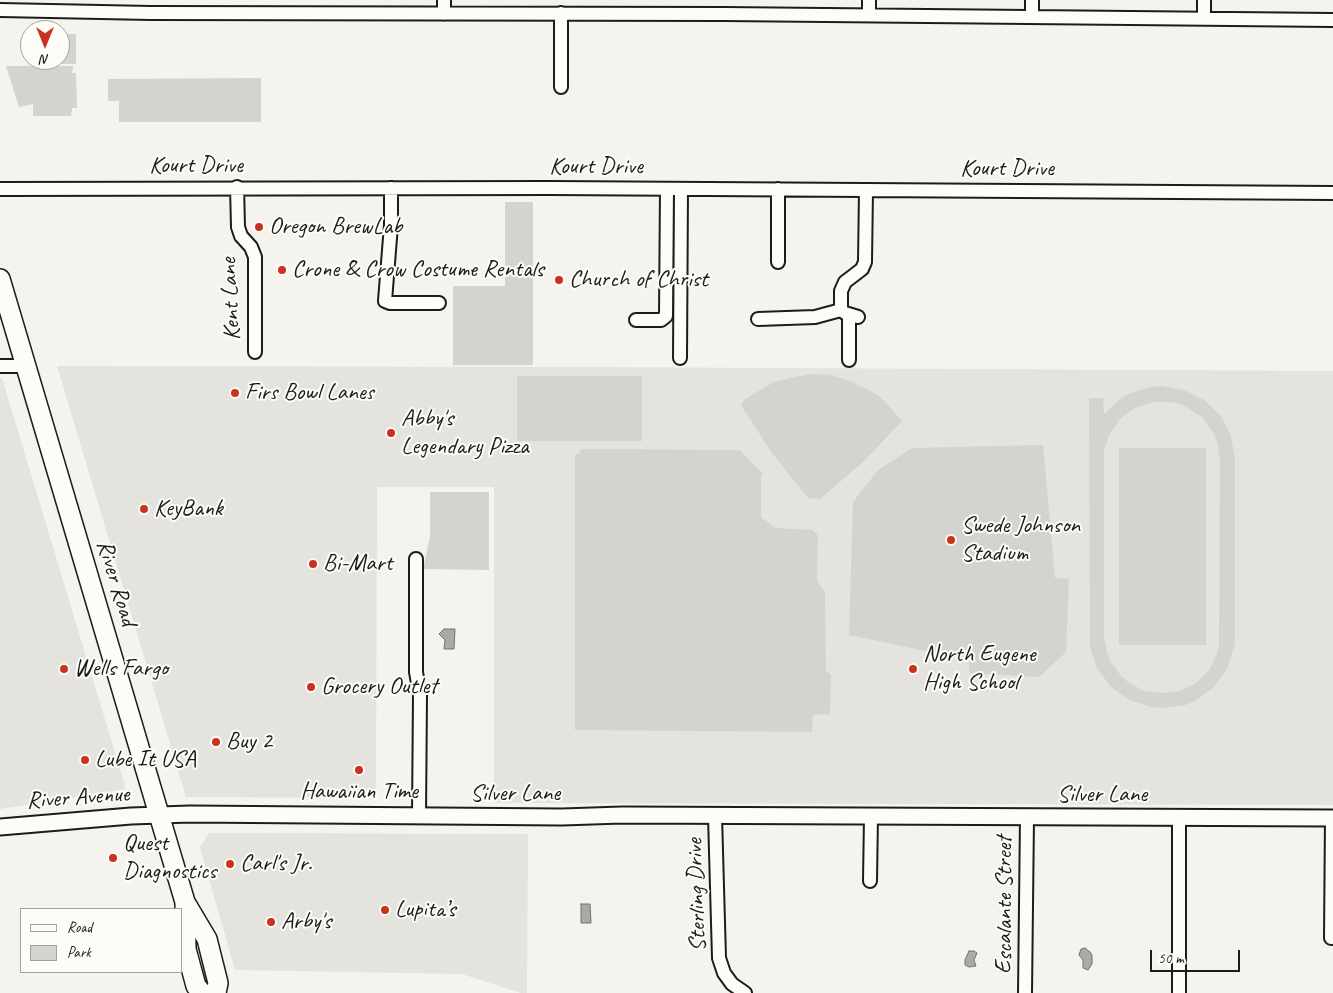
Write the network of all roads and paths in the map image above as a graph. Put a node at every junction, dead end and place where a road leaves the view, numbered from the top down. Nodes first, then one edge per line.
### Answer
1 (444, 0) edge
2 (583, 0) edge
3 (724, 0) edge
4 (870, 0) edge
5 (1032, 0) edge
6 (1204, 0) edge
7 (151, 6) edge
8 (0, 10) edge
9 (561, 13) junction
10 (583, 13) junction
11 (444, 14) junction
12 (724, 14) junction
13 (869, 15) junction
14 (1032, 17) junction
15 (1204, 18) junction
16 (1333, 20) edge
17 (561, 88) dead end
18 (237, 187) junction
19 (391, 188) junction
20 (0, 189) edge
21 (667, 189) junction
22 (681, 189) junction
23 (778, 189) junction
24 (866, 190) junction
25 (1333, 193) edge
26 (778, 262) dead end
27 (0, 279) edge
28 (439, 303) dead end
29 (849, 314) junction
30 (758, 319) dead end
31 (636, 320) dead end
32 (255, 352) dead end
33 (680, 358) dead end
34 (849, 360) dead end
35 (0, 366) edge
36 (26, 366) junction
37 (416, 559) dead end
38 (159, 814) junction
39 (419, 816) junction
40 (715, 816) junction
41 (871, 816) junction
42 (1027, 817) junction
43 (1179, 817) junction
44 (1333, 818) edge
45 (0, 827) edge
46 (870, 881) dead end
47 (185, 902) junction
48 (1331, 938) dead end
49 (202, 993) edge
50 (216, 993) edge
51 (745, 993) edge
52 (1025, 993) edge
53 (1179, 993) edge

1 - 11 street
2 - 10 street
3 - 12 street
4 - 13 street
5 - 14 street
6 - 15 street
7 - 8 street
7 - 11 street
9 - 10 street
9 - 11 street
9 - 17 street
10 - 12 street
12 - 13 street
13 - 14 street
14 - 15 street
15 - 16 street
18 - 19 street, Kourt Drive
18 - 20 street, Kourt Drive
18 - 32 street, Kent Lane
19 - 21 street, Kourt Drive
19 - 28 street
21 - 22 street, Kourt Drive
21 - 31 street
22 - 23 street, Kourt Drive
22 - 33 street
23 - 24 street, Kourt Drive
23 - 26 street
24 - 25 street, Kourt Drive
24 - 29 street
27 - 36 main road, River Road
29 - 30 street
29 - 34 street
35 - 36 street
36 - 38 main road, River Road
37 - 39 street
38 - 39 street, Silver Lane
38 - 45 street, River Avenue
38 - 47 main road, River Road
39 - 40 street, Silver Lane
40 - 41 street, Silver Lane
40 - 51 street, Sterling Drive
41 - 42 street, Silver Lane
41 - 46 street
42 - 43 street, Silver Lane
42 - 52 street, Escalante Street
43 - 44 street, Silver Lane
43 - 53 street
44 - 48 street
47 - 49 main road, River Road
47 - 50 main road, River Road

